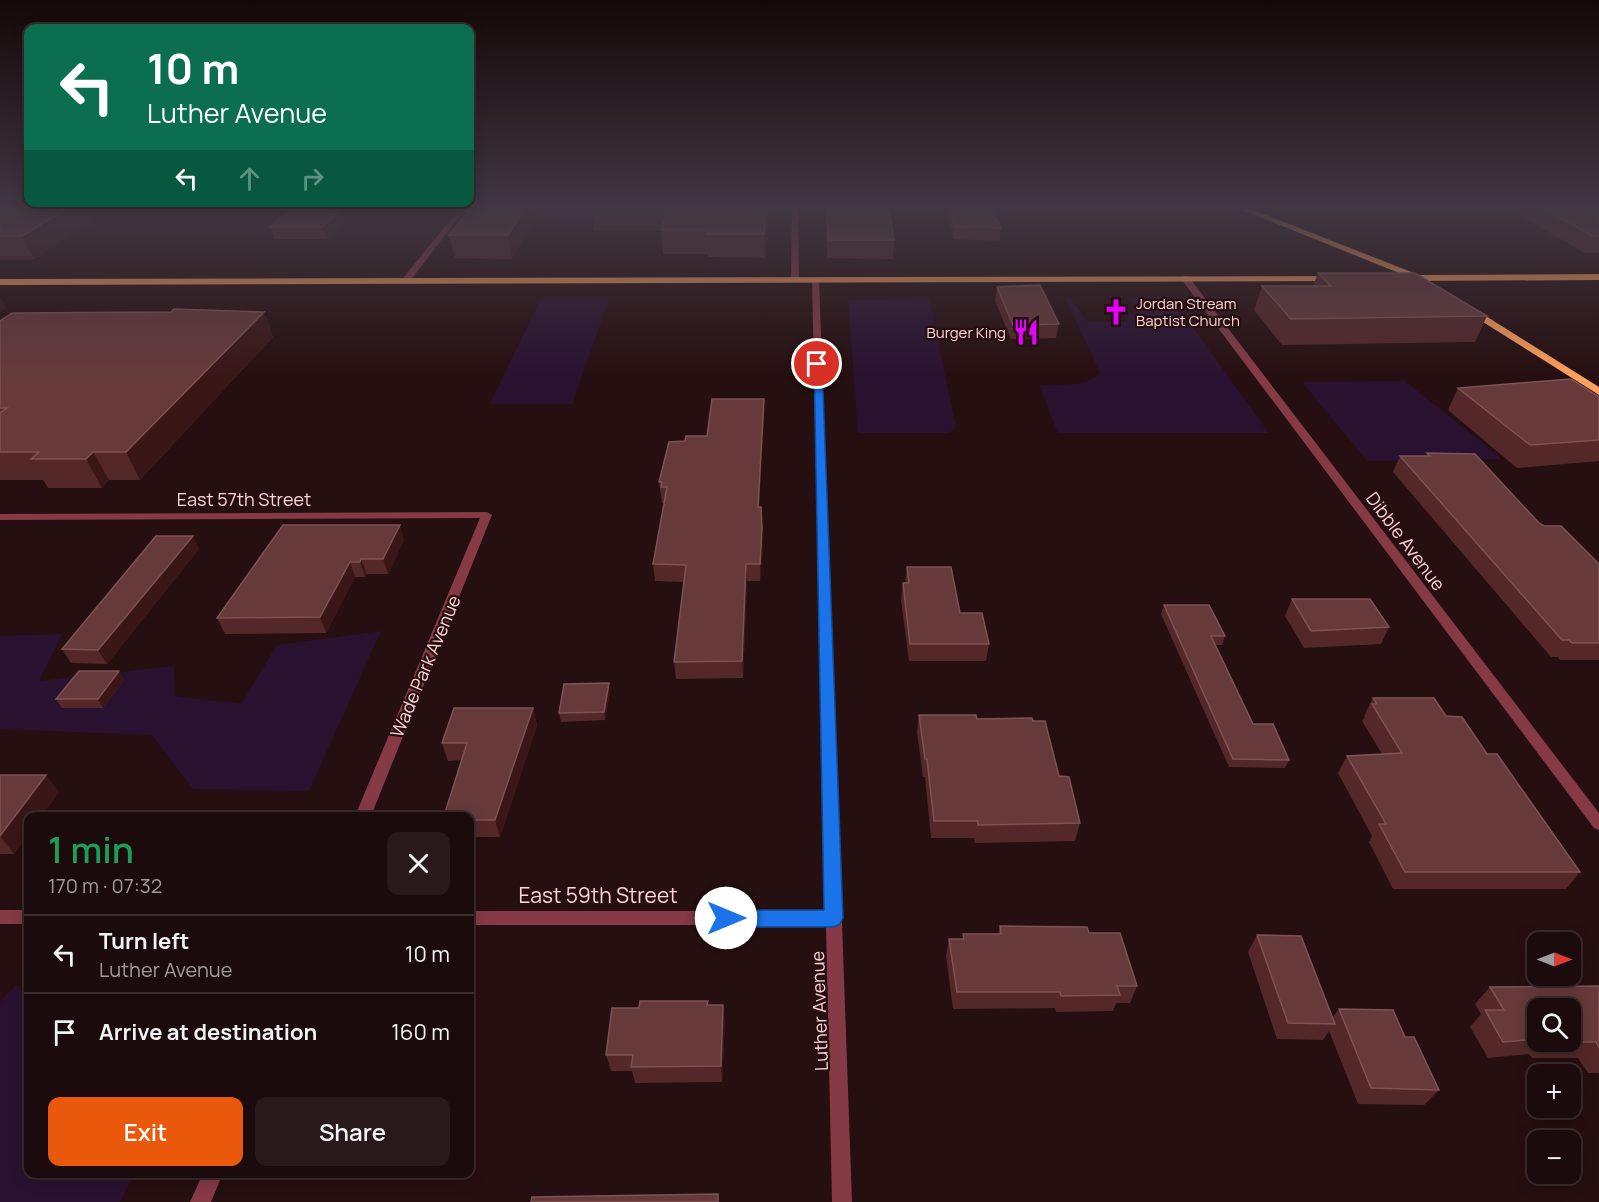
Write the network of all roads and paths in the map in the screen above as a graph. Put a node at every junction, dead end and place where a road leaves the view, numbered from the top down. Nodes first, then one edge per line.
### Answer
1 (418, 265) edge
2 (795, 265) edge
3 (1385, 265) edge
4 (1599, 277) edge
5 (1185, 278) junction
6 (1346, 278) edge
7 (1394, 278) edge
8 (1418, 278) junction
9 (407, 279) junction
10 (795, 279) junction
11 (815, 279) junction
12 (0, 282) edge
13 (1435, 289) edge
14 (1464, 307) edge
15 (1599, 392) edge
16 (487, 515) joint
17 (0, 517) edge
18 (365, 812) edge
19 (1599, 824) edge
20 (0, 917) edge
21 (24, 917) edge
22 (474, 918) edge
23 (834, 918) junction
24 (211, 1178) edge
25 (200, 1202) edge
26 (842, 1202) edge

1 - 9 street
2 - 10 street
3 - 8 main road
4 - 8 main road
5 - 6 main road
5 - 11 main road
5 - 19 street, Dibble Avenue
7 - 8 main road
8 - 13 main road
9 - 10 main road
9 - 12 main road
10 - 11 main road
11 - 23 street, Luther Avenue
14 - 15 main road
16 - 17 street, East 57th Street
16 - 18 street, Wade Park Avenue
20 - 21 street
22 - 23 street, East 59th Street
23 - 26 street, Luther Avenue
24 - 25 street

